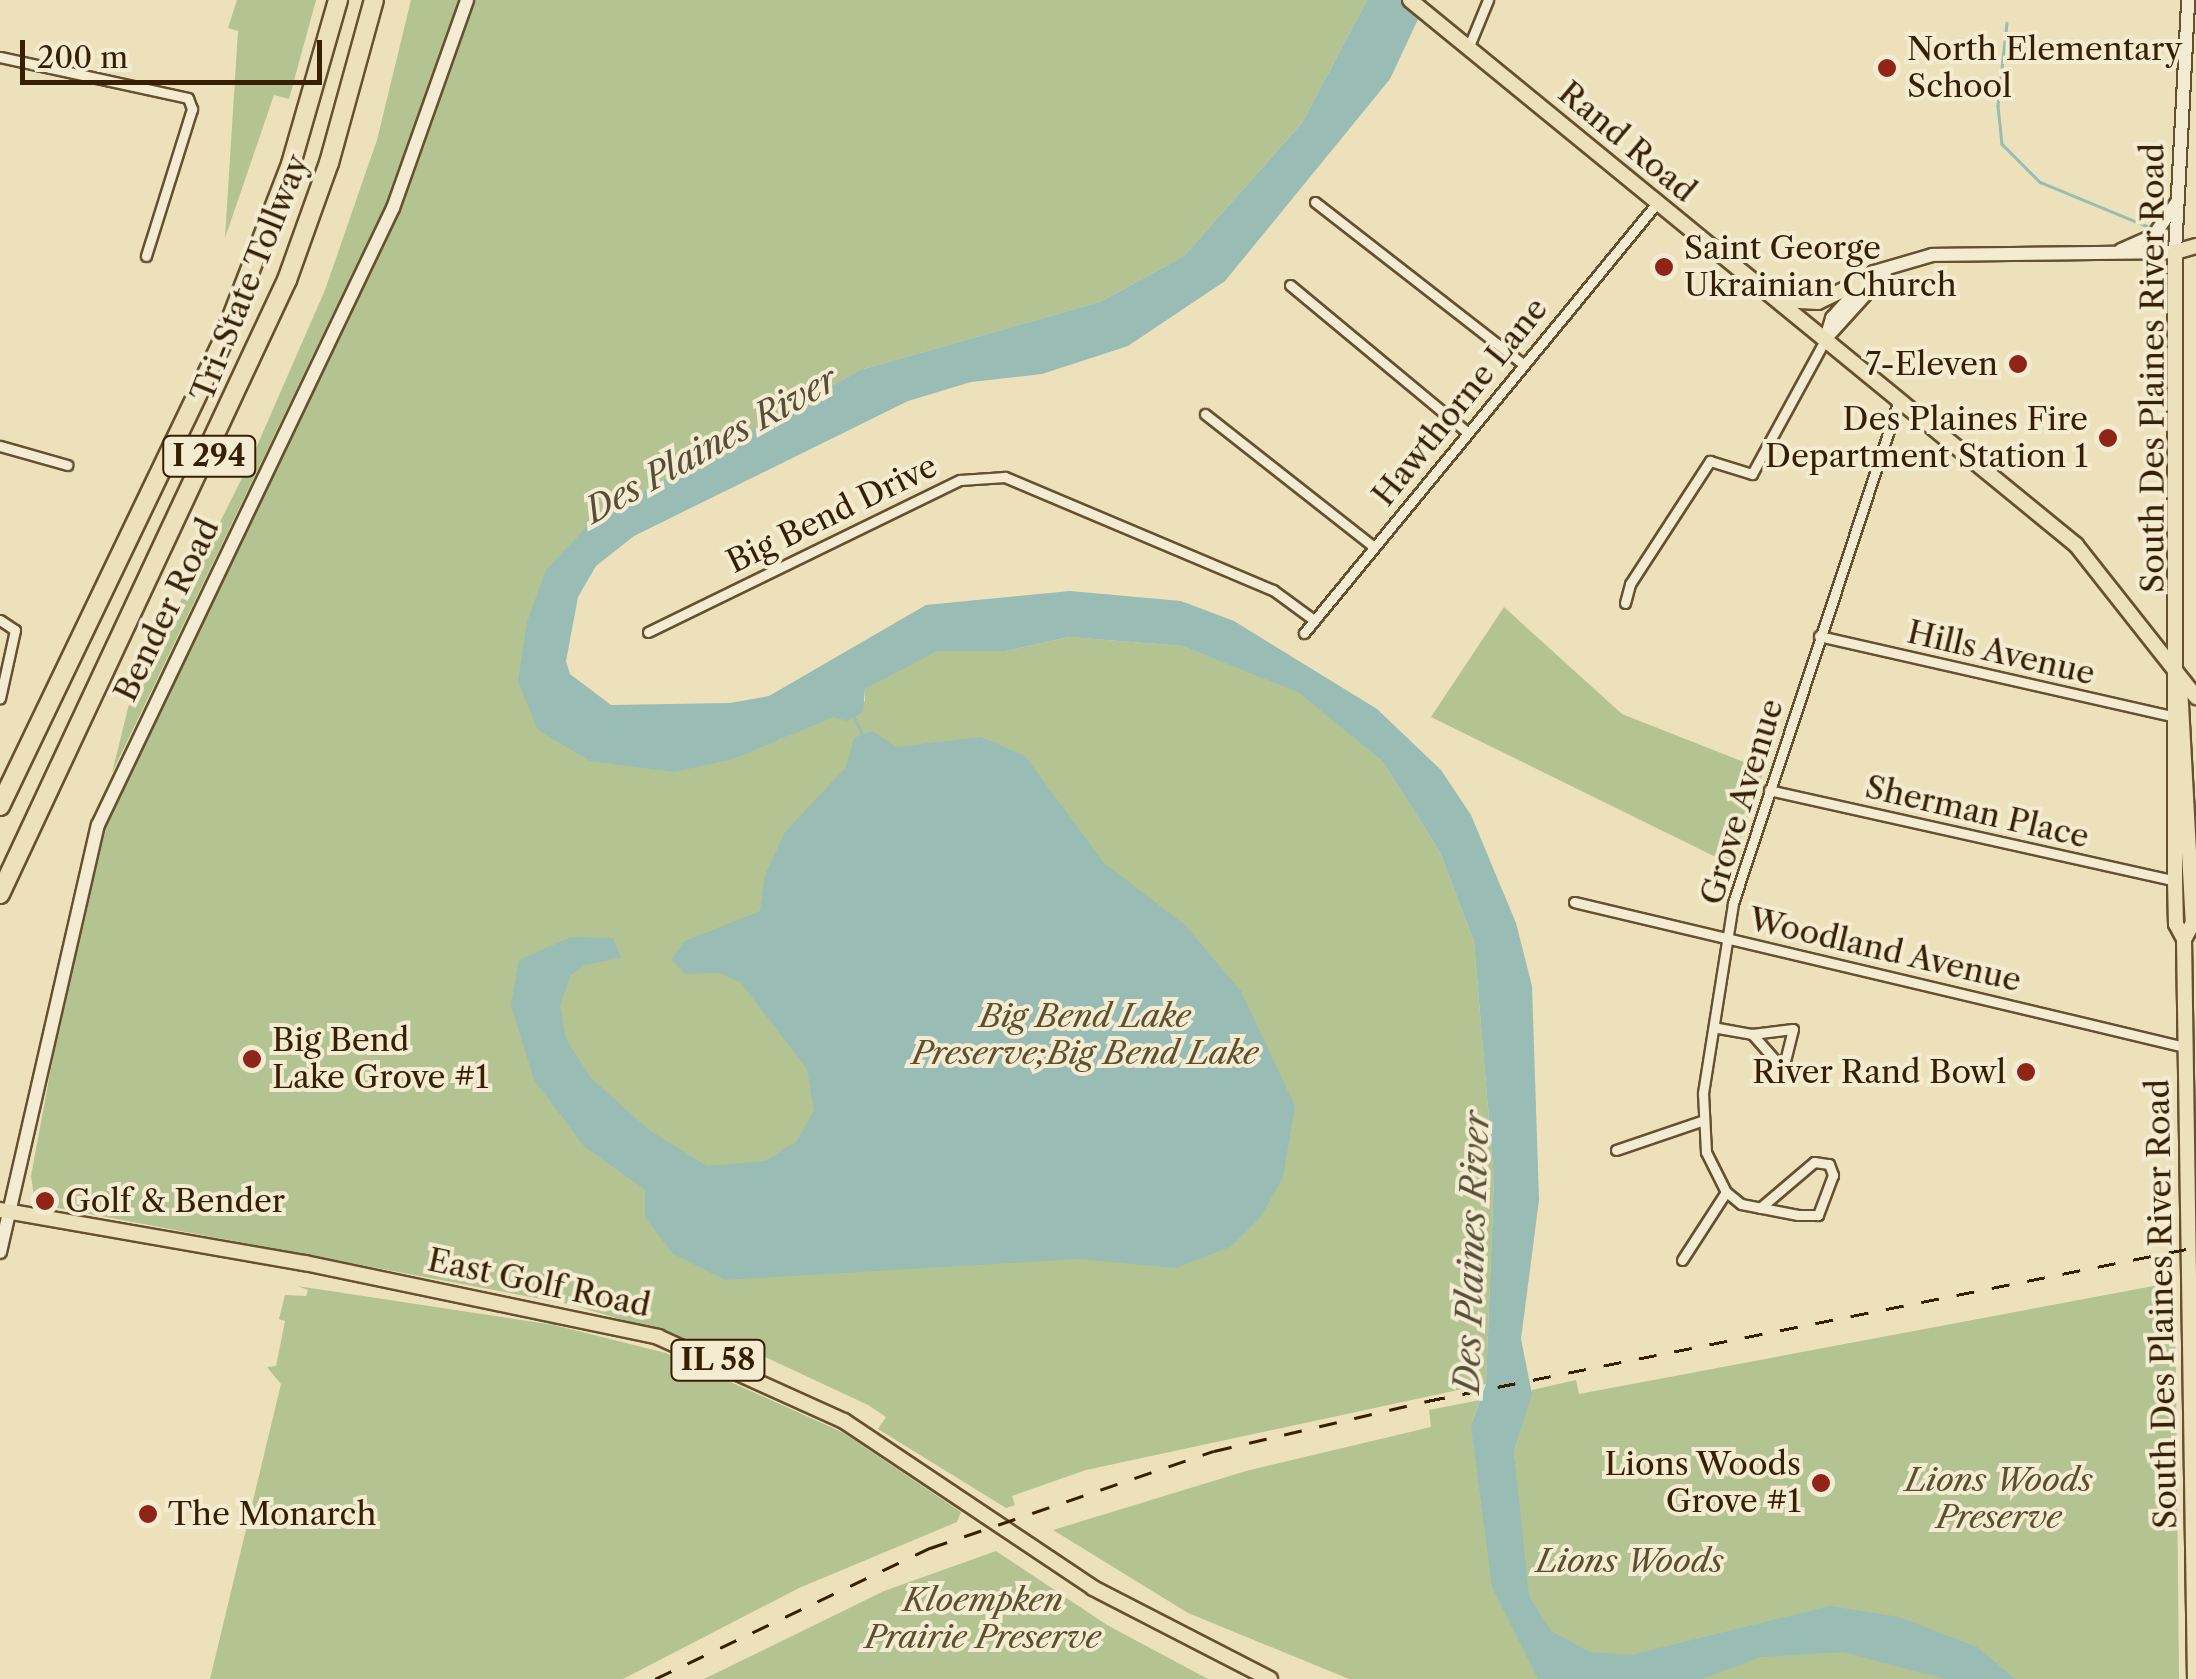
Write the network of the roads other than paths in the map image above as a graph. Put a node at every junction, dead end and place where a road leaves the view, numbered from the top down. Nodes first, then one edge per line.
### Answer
1 (338, 0) edge
2 (374, 0) edge
3 (467, 0) edge
4 (1410, 0) edge
5 (1488, 0) edge
6 (2188, 0) edge
7 (1469, 46) junction
8 (0, 56) edge
9 (2178, 201) junction
10 (1315, 202) dead end
11 (1657, 204) junction
12 (2196, 246) edge
13 (2175, 252) junction
14 (2110, 253) junction
15 (146, 256) dead end
16 (2196, 259) edge
17 (1885, 273) junction
18 (1864, 280) junction
19 (1290, 285) dead end
20 (1778, 300) junction
21 (1826, 338) junction
22 (1522, 363) junction
23 (1900, 397) junction
24 (1205, 414) dead end
25 (1467, 432) junction
26 (0, 446) edge
27 (67, 465) dead end
28 (1374, 548) junction
29 (1625, 604) dead end
30 (0, 620) edge
31 (1314, 620) junction
32 (648, 632) dead end
33 (1304, 632) dead end
34 (1819, 636) junction
35 (2178, 676) junction
36 (2196, 697) edge
37 (0, 698) edge
38 (2172, 716) junction
39 (2191, 758) edge
40 (1769, 790) junction
41 (0, 806) edge
42 (2174, 881) junction
43 (0, 894) edge
44 (1574, 902) dead end
45 (2184, 939) junction
46 (1731, 940) junction
47 (1718, 1028) junction
48 (1752, 1034) junction
49 (2186, 1047) junction
50 (1701, 1120) junction
51 (1616, 1150) dead end
52 (1726, 1192) junction
53 (1760, 1208) junction
54 (5, 1211) edge
55 (0, 1252) edge
56 (1682, 1260) dead end
57 (2194, 1428) edge
58 (2196, 1669) edge
59 (1270, 1679) edge
60 (2196, 1679) edge

1 - 41 highway, Tri-State Tollway / I 294
2 - 43 highway, Tri-State Tollway / I 294
3 - 54 street, Bender Road
4 - 7 main road, Rand Road
5 - 7 street
6 - 9 street, South Des Plaines River Road
7 - 11 main road, Rand Road
8 - 15 street
9 - 13 street, South Des Plaines River Road
9 - 14 street
10 - 22 street
11 - 20 main road, Rand Road
11 - 22 street, Hawthorne Lane
12 - 13 main road
13 - 14 street
13 - 16 main road
13 - 35 main road, South Des Plaines River Road
14 - 17 street
17 - 18 street
17 - 21 street
18 - 20 main road
18 - 21 street
19 - 25 street
20 - 21 main road, Rand Road
21 - 23 main road, Rand Road
21 - 29 street
22 - 25 street, Hawthorne Lane
23 - 34 street, Grove Avenue
23 - 35 main road, Rand Road
24 - 28 street
25 - 28 street, Hawthorne Lane
26 - 27 street
28 - 31 street, Hawthorne Lane
30 - 37 street
31 - 32 street, Big Bend Drive
31 - 33 street, Hawthorne Lane
34 - 38 street, Hills Avenue
34 - 40 street, Grove Avenue
35 - 36 main road, Rand Road
35 - 38 main road, South Des Plaines River Road
35 - 39 main road, South Des Plaines River Road
38 - 42 main road, South Des Plaines River Road
39 - 45 main road, South Des Plaines River Road
40 - 42 street, Sherman Place
40 - 46 street, Grove Avenue
42 - 45 main road, South Des Plaines River Road
44 - 46 street, Woodland Avenue
45 - 49 main road, South Des Plaines River Road
46 - 47 street, Grove Avenue
46 - 49 street, Woodland Avenue
47 - 48 street
47 - 50 street, Grove Avenue
48 - 48 street
49 - 57 main road, South Des Plaines River Road
50 - 51 street
50 - 52 street, Grove Avenue
52 - 53 street
52 - 56 street
53 - 53 street
54 - 55 street, Bender Road
54 - 59 main road, East Golf Road / IL 58
57 - 58 main road, South Des Plaines River Road
58 - 60 main road, South Des Plaines River Road

